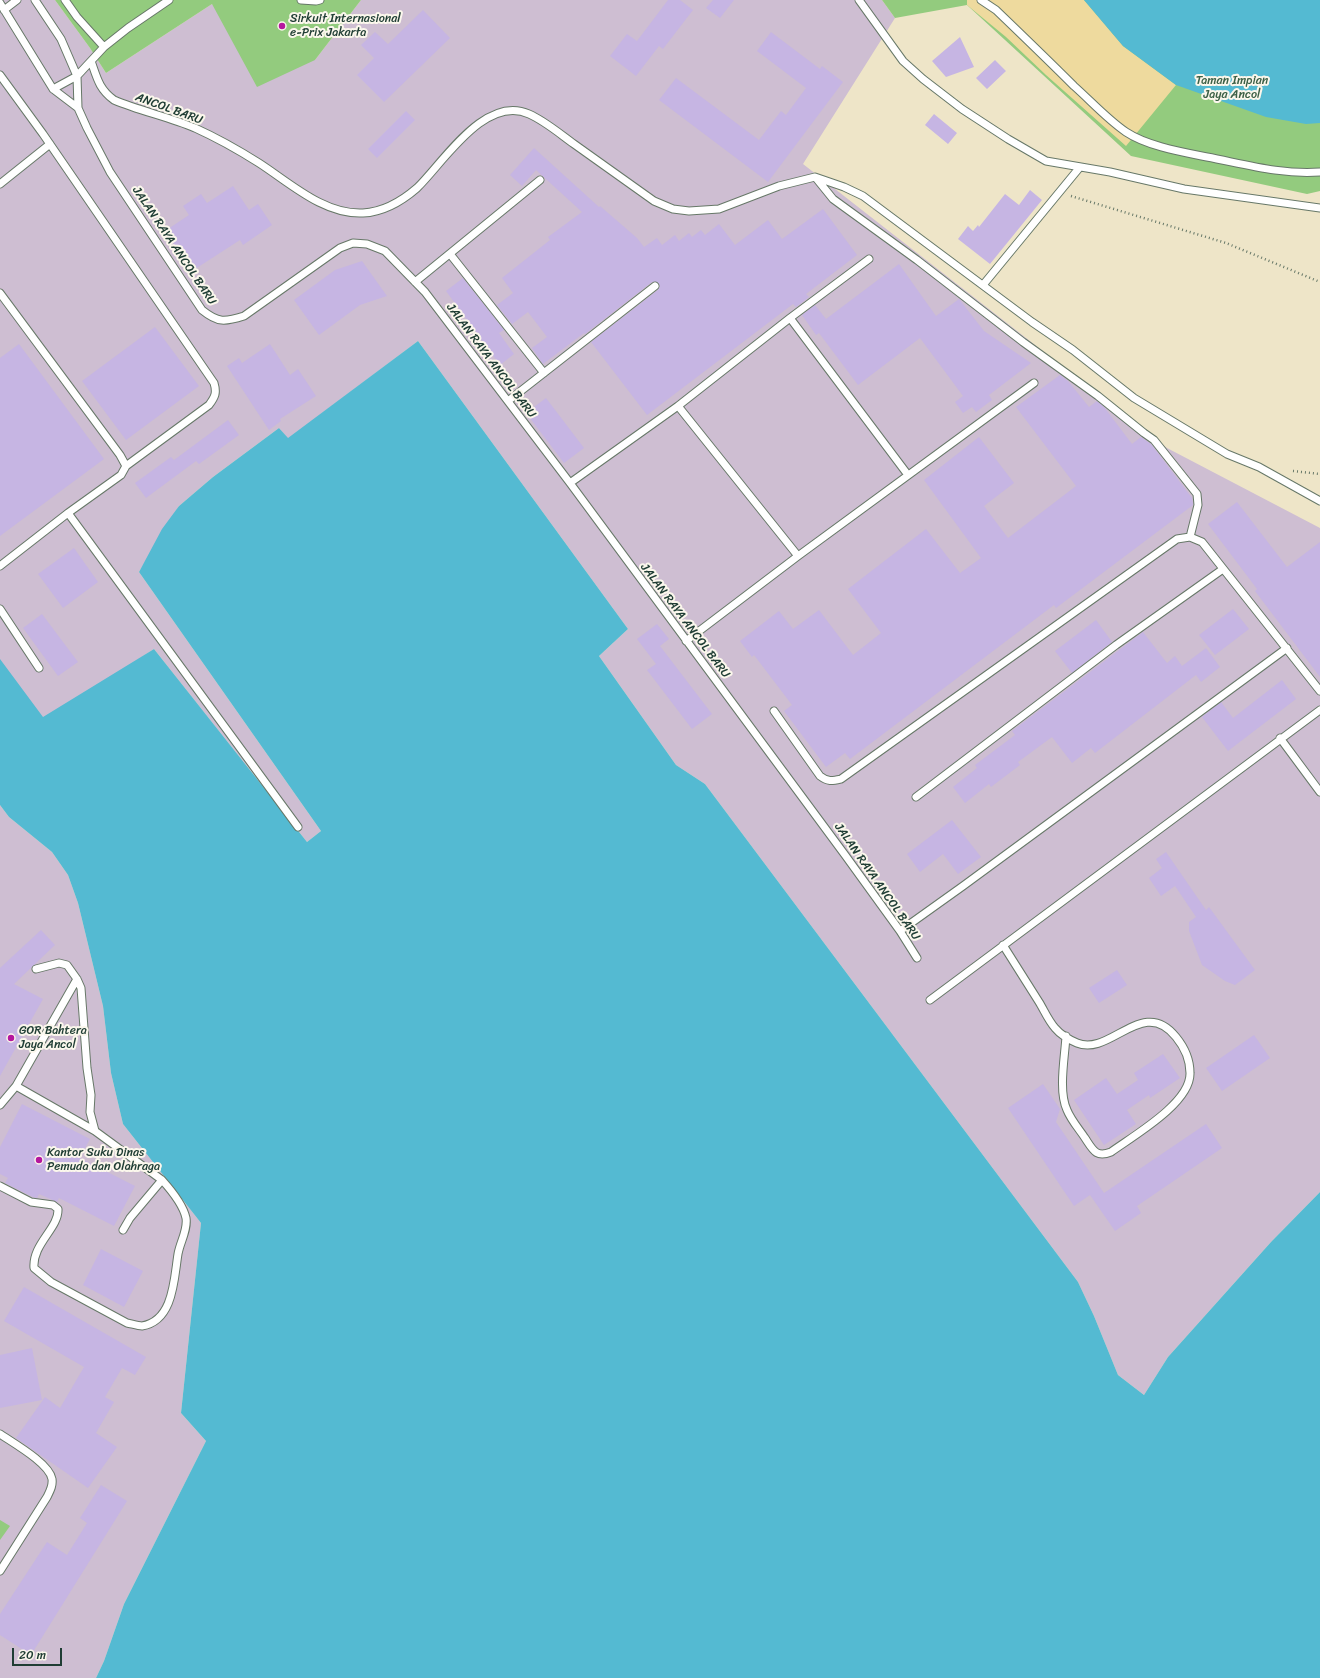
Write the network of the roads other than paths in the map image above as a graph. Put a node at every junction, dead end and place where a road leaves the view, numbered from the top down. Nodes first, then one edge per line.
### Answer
1 (17, 0) edge
2 (35, 0) edge
3 (65, 0) edge
4 (168, 0) edge
5 (301, 0) edge
6 (320, 0) edge
7 (859, 0) edge
8 (981, 0) edge
9 (0, 3) edge
10 (4, 10) junction
11 (104, 47) junction
12 (90, 61) junction
13 (0, 75) edge
14 (77, 76) junction
15 (54, 89) junction
16 (78, 108) junction
17 (50, 144) junction
18 (1080, 167) junction
19 (1320, 172) edge
20 (815, 177) junction
21 (540, 180) dead end
22 (0, 184) edge
23 (1320, 208) edge
24 (450, 254) junction
25 (869, 259) dead end
26 (415, 282) junction
27 (983, 285) junction
28 (655, 286) dead end
29 (0, 293) edge
30 (790, 318) junction
31 (544, 373) junction
32 (1034, 383) dead end
33 (508, 402) junction
34 (678, 406) junction
35 (126, 466) junction
36 (908, 475) junction
37 (570, 483) junction
38 (1320, 501) edge
39 (68, 513) junction
40 (1190, 537) junction
41 (798, 556) junction
42 (0, 566) edge
43 (1223, 569) junction
44 (0, 609) edge
45 (686, 641) junction
46 (1287, 648) junction
47 (39, 668) dead end
48 (1320, 692) edge
49 (1320, 710) edge
50 (774, 711) dead end
51 (1280, 738) junction
52 (1320, 792) edge
53 (916, 797) dead end
54 (298, 827) dead end
55 (900, 931) junction
56 (1003, 945) junction
57 (917, 958) dead end
58 (36, 969) dead end
59 (78, 979) junction
60 (930, 1000) dead end
61 (1066, 1036) junction
62 (16, 1086) junction
63 (0, 1105) edge
64 (95, 1131) junction
65 (162, 1180) junction
66 (0, 1186) edge
67 (123, 1230) dead end
68 (0, 1434) edge
69 (0, 1571) edge

1 - 10 lane
2 - 14 lane
3 - 11 lane
4 - 11 lane
5 - 6 lane
7 - 18 lane
8 - 19 lane
9 - 10 lane, JALAN RAYA ANCOL BARU
10 - 15 lane, JALAN RAYA ANCOL BARU
11 - 12 lane
12 - 14 lane
12 - 20 lane, ANCOL BARU
13 - 17 lane
14 - 15 lane
14 - 16 lane
15 - 16 lane, JALAN RAYA ANCOL BARU
16 - 26 lane, JALAN RAYA ANCOL BARU
17 - 22 lane
17 - 35 lane
18 - 23 lane
18 - 27 lane
20 - 27 lane
20 - 40 lane
21 - 24 lane
24 - 26 lane
24 - 31 lane
25 - 30 lane
26 - 33 lane, JALAN RAYA ANCOL BARU
27 - 38 lane
28 - 31 lane
29 - 35 lane
30 - 34 lane
30 - 36 lane
31 - 33 lane
32 - 36 lane
33 - 37 lane, JALAN RAYA ANCOL BARU
34 - 37 lane
34 - 41 lane
35 - 39 lane
36 - 41 lane
37 - 45 lane, JALAN RAYA ANCOL BARU
39 - 42 lane
39 - 54 lane
40 - 43 lane
40 - 50 lane
41 - 45 lane
43 - 46 lane
43 - 53 lane
44 - 47 lane
45 - 55 lane, JALAN RAYA ANCOL BARU
46 - 48 lane
46 - 55 lane
49 - 51 lane
51 - 52 lane
51 - 56 lane
55 - 57 lane, JALAN RAYA ANCOL BARU
56 - 60 lane
56 - 61 lane
58 - 59 lane
59 - 62 lane
59 - 64 lane
61 - 61 lane
62 - 63 lane
62 - 64 lane
64 - 65 lane
65 - 66 lane
65 - 67 lane
68 - 69 lane

